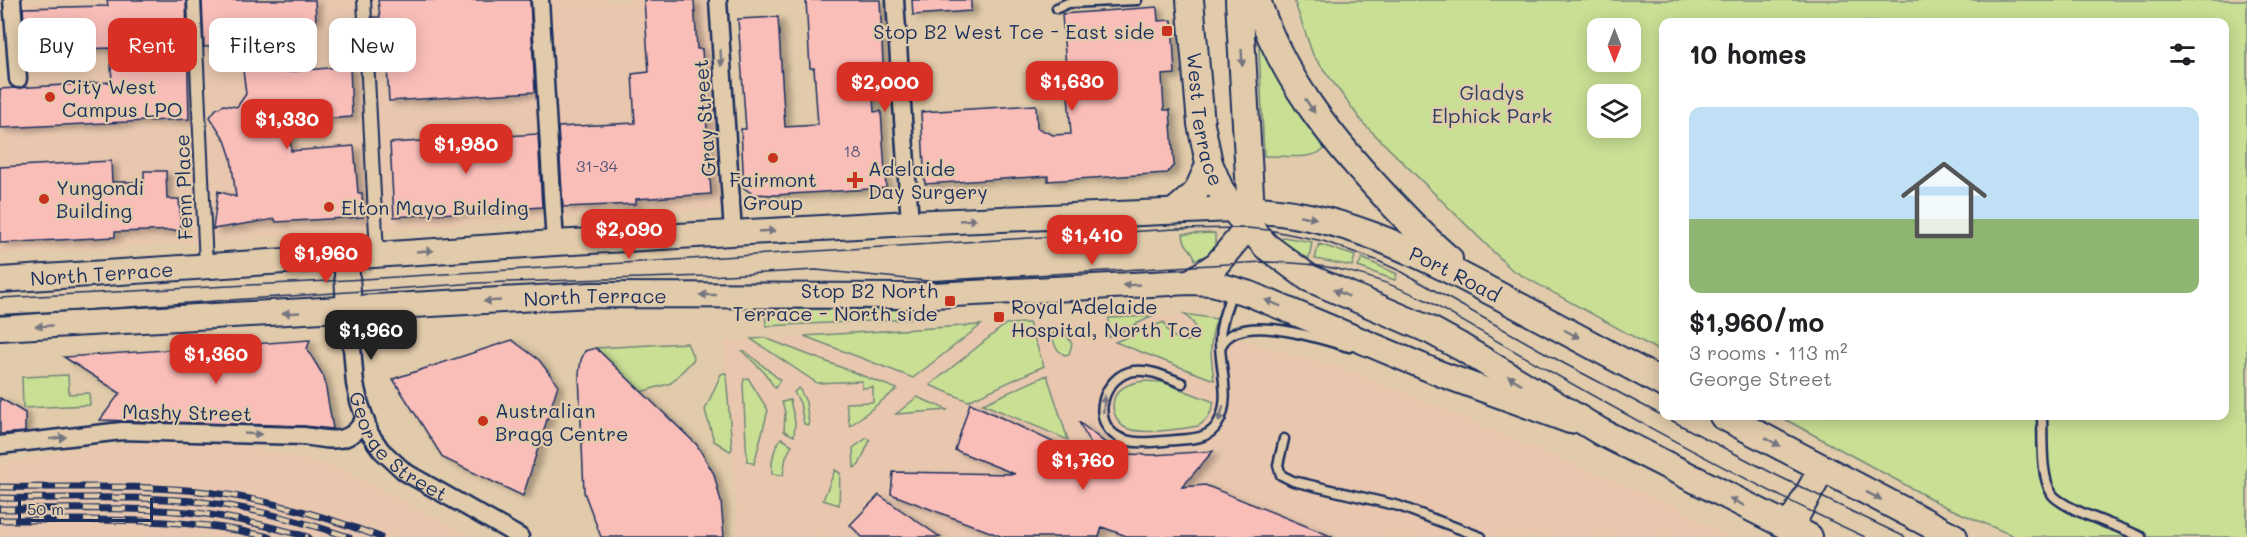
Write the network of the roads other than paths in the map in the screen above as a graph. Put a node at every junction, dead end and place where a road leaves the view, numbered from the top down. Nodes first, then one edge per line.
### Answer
1 (12, 0) edge
2 (194, 0) edge
3 (364, 0) edge
4 (540, 0) edge
5 (718, 0) edge
6 (896, 0) edge
7 (1137, 0) edge
8 (1190, 0) edge
9 (1239, 0) edge
10 (1257, 0) edge
11 (1057, 8) dead end
12 (18, 79) dead end
13 (1209, 163) junction
14 (1174, 211) junction
15 (1244, 215) junction
16 (910, 223) junction
17 (733, 233) junction
18 (555, 243) junction
19 (377, 254) junction
20 (346, 256) junction
21 (206, 266) junction
22 (0, 280) edge
23 (1190, 282) junction
24 (1232, 288) junction
25 (1502, 297) junction
26 (349, 310) junction
27 (0, 328) edge
28 (1220, 348) junction
29 (1353, 349) dead end
30 (1364, 352) dead end
31 (1442, 374) junction
32 (1659, 381) edge
33 (1182, 383) dead end
34 (364, 419) junction
35 (1730, 420) edge
36 (2042, 420) edge
37 (1601, 432) junction
38 (1284, 439) dead end
39 (0, 445) edge
40 (1822, 469) junction
41 (1795, 534) edge
42 (520, 537) edge
43 (1481, 537) edge
44 (1954, 537) edge
45 (2141, 537) edge

1 - 12 street
2 - 21 street, Fenn Place
3 - 19 street
4 - 18 street
5 -> 17 street, Gray Street
6 - 16 street
7 - 11 lane
8 - 13 main road, West Terrace
9 -> 15 main road, West Terrace
10 -> 25 main road
13 - 14 main road
13 - 15 main road, West Terrace
14 - 15 main road, North Terrace
16 -> 14 main road, North Terrace
15 - 23 main road
15 - 24 main road, West Terrace
15 -> 25 main road, Port Road
37 -> 15 main road
17 -> 16 main road, North Terrace
17 - 18 main road, North Terrace
19 -> 18 main road, North Terrace
19 - 20 main road, North Terrace
20 - 21 main road, North Terrace
20 - 26 main road
21 - 22 main road, North Terrace
23 - 24 main road, North Terrace
23 -> 26 main road, North Terrace
24 - 28 lane
31 -> 24 main road
25 -> 32 main road, Port Road
26 -> 27 main road, North Terrace
26 - 34 street, George Street
28 - 29 lane
28 -> 33 lane
30 - 31 lane
31 - 37 main road
39 -> 34 street, Mashy Street
34 - 42 street, George Street
35 -> 40 main road
36 - 45 lane
41 -> 37 main road
38 - 43 lane
40 - 41 main road
40 -> 44 main road

